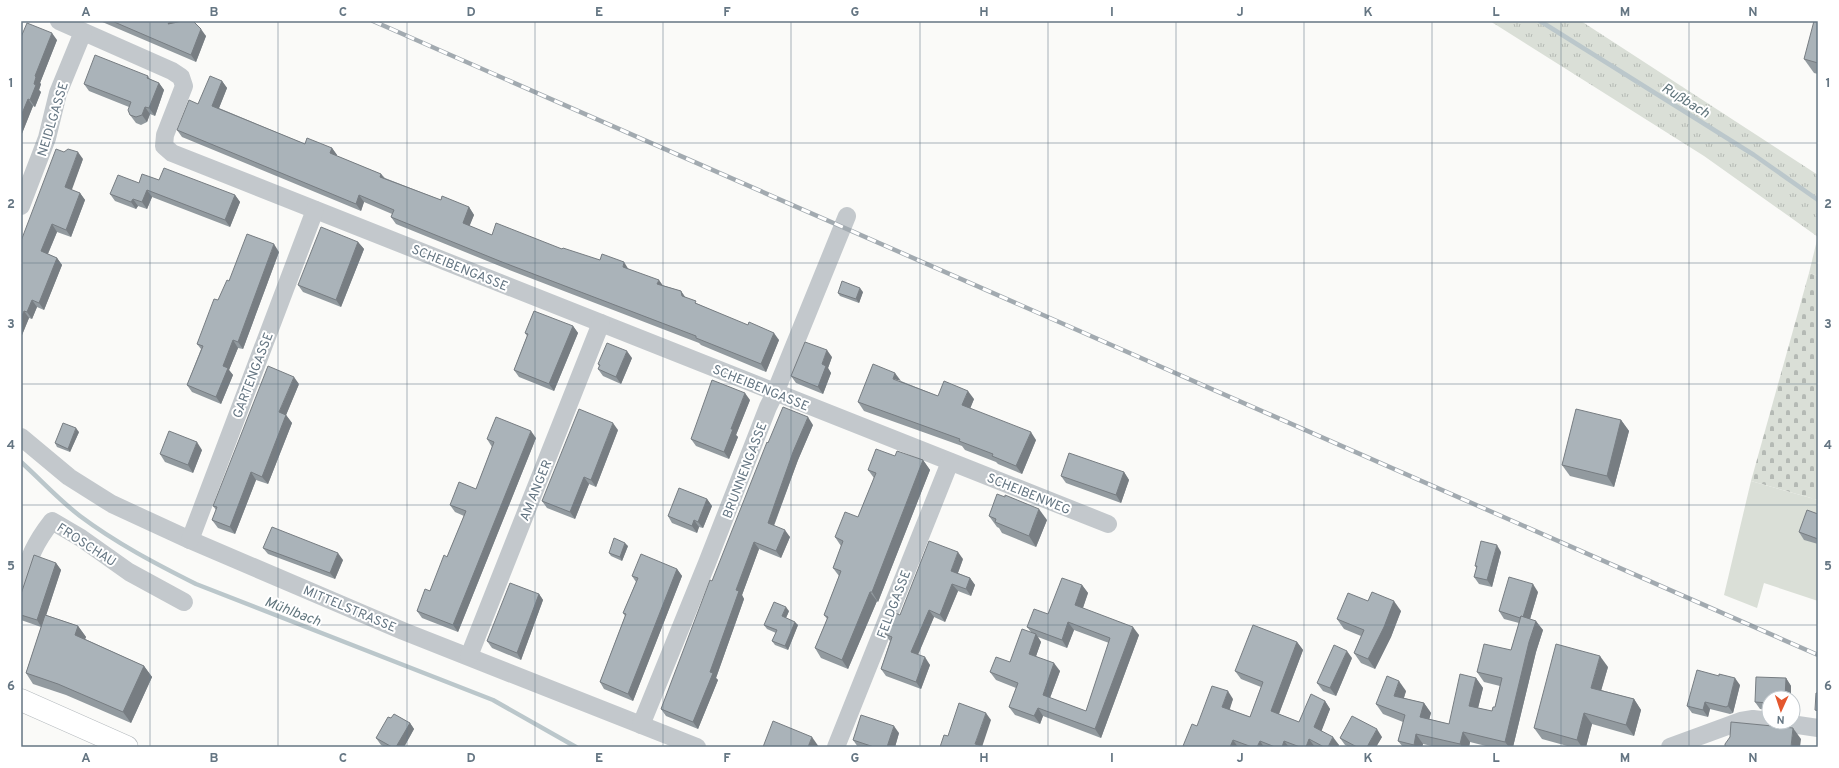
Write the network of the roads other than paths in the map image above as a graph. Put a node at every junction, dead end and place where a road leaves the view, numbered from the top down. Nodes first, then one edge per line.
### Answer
1 (59, 21) edge
2 (83, 32) junction
3 (21, 206) edge
4 (315, 210) junction
5 (847, 216) dead end
6 (601, 323) junction
7 (775, 393) junction
8 (21, 437) edge
9 (950, 462) junction
10 (1108, 524) dead end
11 (190, 540) junction
12 (21, 584) edge
13 (184, 602) dead end
14 (469, 656) junction
15 (21, 700) edge
16 (1761, 720) edge
17 (641, 725) junction
18 (1729, 725) junction
19 (1801, 726) edge
20 (1818, 728) edge
21 (127, 747) edge
22 (697, 747) edge
23 (836, 747) edge
24 (1670, 747) edge
25 (1727, 747) edge

1 - 2 street, SCHEIBENGASSE
2 - 3 street, NEIDLGASSE
2 - 4 street, SCHEIBENGASSE
4 - 6 street, SCHEIBENGASSE
4 - 11 street, GARTENGASSE
5 - 7 street, BRUNNENGASSE
6 - 7 street, SCHEIBENGASSE
6 - 14 street, AM ANGER
7 - 9 street, SCHEIBENGASSE
7 - 17 street, BRUNNENGASSE
8 - 11 street, MITTELSTRASSE
9 - 10 street, SCHEIBENWEG
9 - 23 street, FELDGASSE
11 - 14 street, MITTELSTRASSE
12 - 13 street, FROSCHAU
14 - 17 street, MITTELSTRASSE
15 - 21 main road
16 - 18 street
17 - 22 street, MITTELSTRASSE
18 - 24 street
18 - 25 street
19 - 20 street

